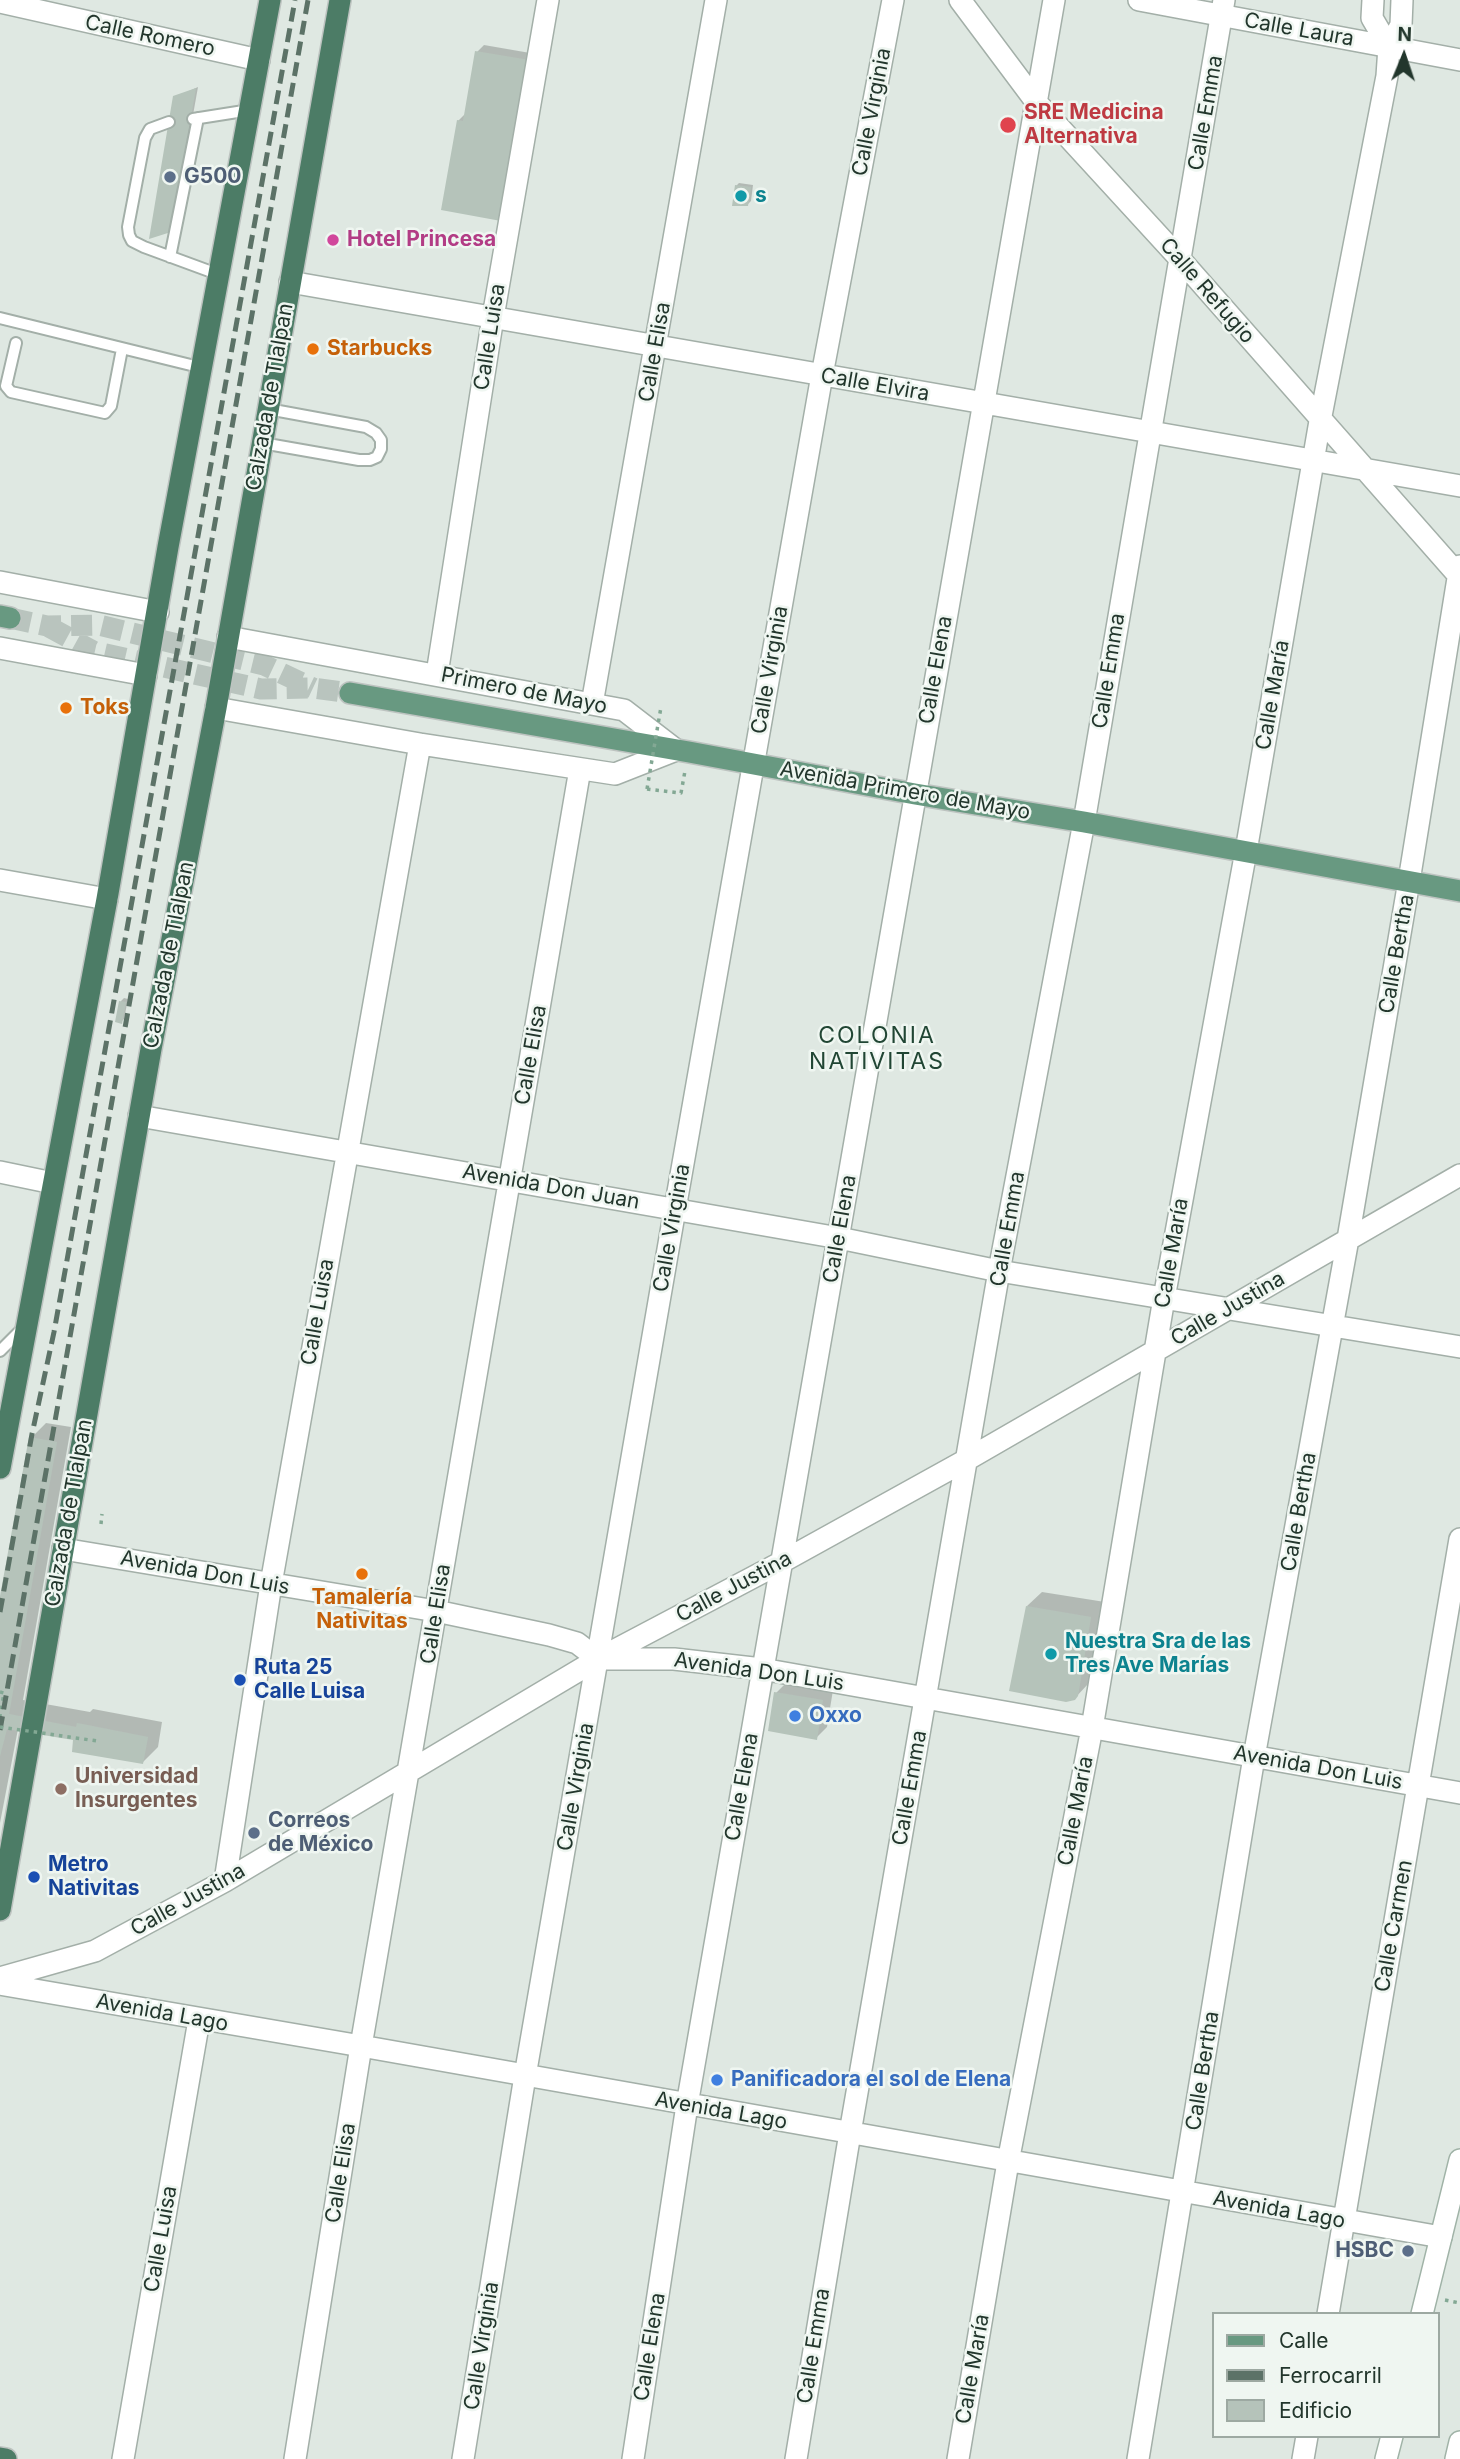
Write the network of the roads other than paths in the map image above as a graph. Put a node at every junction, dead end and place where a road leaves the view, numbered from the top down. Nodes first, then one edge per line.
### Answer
1 (270, 0) edge
2 (341, 0) edge
3 (548, 0) edge
4 (716, 0) edge
5 (893, 0) edge
6 (960, 0) edge
7 (1054, 0) edge
8 (1139, 0) edge
9 (1373, 0) edge
10 (1402, 0) edge
11 (0, 2) edge
12 (1224, 8) edge
13 (1388, 47) junction
14 (259, 60) junction
15 (1460, 60) edge
16 (1037, 103) junction
17 (250, 110) junction
18 (169, 122) dead end
19 (170, 257) junction
20 (1180, 259) junction
21 (220, 275) junction
22 (290, 282) junction
23 (493, 317) junction
24 (0, 318) edge
25 (16, 343) dead end
26 (656, 345) junction
27 (122, 349) junction
28 (202, 368) junction
29 (822, 375) junction
30 (983, 404) junction
31 (268, 409) junction
32 (1320, 421) junction
33 (1149, 431) junction
34 (262, 443) junction
35 (1314, 460) junction
36 (1363, 470) junction
37 (1460, 485) edge
38 (1460, 573) edge
39 (0, 582) edge
40 (158, 612) junction
41 (228, 636) junction
42 (0, 649) edge
43 (437, 674) junction
44 (146, 675) junction
45 (350, 694) tunnel mouth
46 (592, 704) junction
47 (216, 708) junction
48 (420, 744) junction
49 (676, 750) junction
50 (753, 764) junction
51 (580, 769) junction
52 (915, 794) junction
53 (1084, 821) junction
54 (1246, 851) junction
55 (0, 880) edge
56 (1409, 881) junction
57 (1460, 891) edge
58 (107, 899) junction
59 (139, 1116) junction
60 (346, 1152) junction
61 (0, 1172) edge
62 (1460, 1175) edge
63 (509, 1180) junction
64 (54, 1184) junction
65 (675, 1209) junction
66 (839, 1238) junction
67 (1348, 1239) junction
68 (999, 1271) junction
69 (1164, 1298) junction
70 (1232, 1308) junction
71 (28, 1322) junction
72 (1333, 1326) junction
73 (1460, 1348) edge
74 (1155, 1350) junction
75 (0, 1351) edge
76 (968, 1459) junction
77 (0, 1468) edge
78 (1460, 1539) edge
79 (63, 1549) junction
80 (780, 1563) junction
81 (271, 1584) junction
82 (436, 1611) junction
83 (598, 1659) junction
84 (762, 1669) junction
85 (925, 1698) junction
86 (1092, 1728) junction
87 (1254, 1757) junction
88 (409, 1773) junction
89 (1417, 1785) junction
90 (1460, 1793) edge
91 (225, 1881) junction
92 (0, 1910) edge
93 (0, 1978) edge
94 (0, 1984) edge
95 (200, 2020) junction
96 (361, 2046) junction
97 (525, 2076) junction
98 (687, 2105) junction
99 (850, 2133) junction
100 (1460, 2160) edge
101 (1008, 2162) junction
102 (1183, 2193) junction
103 (1344, 2221) junction
104 (1441, 2237) junction
105 (1328, 2312) edge
106 (1422, 2312) edge
107 (1307, 2438) edge
108 (1391, 2438) edge
109 (1460, 2442) edge
110 (0, 2458) edge
111 (6, 2459) edge
112 (123, 2459) edge
113 (295, 2459) edge
114 (463, 2459) edge
115 (633, 2459) edge
116 (796, 2459) edge
117 (958, 2459) edge
118 (1138, 2459) edge
119 (1303, 2459) edge
120 (1386, 2459) edge
121 (1456, 2459) edge

1 - 14 highway
2 - 22 highway, Calzada de Tlalpan
3 - 23 street, Calle Luisa
4 - 26 street, Calle Elisa
5 - 29 street, Calle Virginia
6 - 16 street, Calle Refugio
7 - 16 street, Calle Elena
8 - 12 street, Calle Laura
9 - 13 street
10 - 13 street
11 - 14 street, Calle Romero
12 - 13 street, Calle Laura
12 - 20 street, Calle Emma
13 - 15 street, Calle Laura
13 - 32 street, Calle María
14 - 17 highway
16 - 20 street, Calle Refugio
16 - 30 street, Calle Elena
17 - 19 lane
17 - 21 highway
18 - 19 lane
19 - 21 lane
20 - 32 street, Calle Refugio
20 - 33 street, Calle Emma
21 - 28 highway
22 - 23 street, Calle Elvira
22 - 31 highway, Calzada de Tlalpan
23 - 26 street, Calle Elvira
23 - 43 street, Calle Luisa
24 - 27 lane
25 - 27 lane
26 - 29 street, Calle Elvira
26 - 46 street, Calle Elisa
27 - 28 lane
28 - 40 highway
29 - 30 street, Calle Elvira
29 - 50 street, Calle Virginia
30 - 33 street, Calle Elvira
30 - 52 street, Calle Elena
31 - 34 highway, Calzada de Tlalpan
31 - 34 lane
32 - 35 street, Calle María
32 - 36 street, Calle Refugio
33 - 35 street, Calle Elvira
33 - 53 street, Calle Emma
34 - 41 highway, Calzada de Tlalpan
35 - 36 street, Calle Elvira
35 - 54 street, Calle María
36 - 37 street, Calle Elvira
36 - 38 street, Calle Refugio
38 - 56 street, Calle Bertha
39 - 40 street
40 - 44 highway
41 - 43 street, Primero de Mayo
41 - 47 highway, Calzada de Tlalpan
42 - 44 street
43 - 46 street, Primero de Mayo
44 - 58 highway
45 - 49 main road, Avenida Primero de Mayo
46 - 49 street, Primero de Mayo
47 - 48 street
47 - 59 highway, Calzada de Tlalpan
48 - 51 street
48 - 60 street, Calle Luisa
49 - 50 main road, Avenida Primero de Mayo
49 - 51 street
50 - 52 main road, Avenida Primero de Mayo
50 - 65 street, Calle Virginia
51 - 63 street, Calle Elisa
52 - 53 main road, Avenida Primero de Mayo
52 - 66 street, Calle Elena
53 - 54 main road, Avenida Primero de Mayo
53 - 68 street, Calle Emma
54 - 56 main road, Avenida Primero de Mayo
54 - 69 street, Calle María
55 - 58 street
56 - 57 main road, Avenida Primero de Mayo
56 - 67 street, Calle Bertha
58 - 64 highway
59 - 60 street, Avenida Don Juan
59 - 79 highway, Calzada de Tlalpan
60 - 63 street, Avenida Don Juan
60 - 81 street, Calle Luisa
61 - 64 street
62 - 67 street, Calle Justina
63 - 65 street, Avenida Don Juan
63 - 82 street, Calle Elisa
64 - 71 highway
65 - 66 street, Avenida Don Juan
65 - 83 street, Calle Virginia
66 - 68 street, Avenida Don Juan
66 - 80 street, Calle Elena
67 - 70 street, Calle Justina
67 - 72 street, Calle Bertha
68 - 69 street, Avenida Don Juan
68 - 76 street, Calle Emma
69 - 70 street, Avenida Don Juan
69 - 74 street, Calle María
70 - 72 street, Avenida Don Juan
70 - 74 street, Calle Justina
71 - 75 lane
71 - 77 highway
72 - 73 street, Avenida Don Juan
72 - 87 street, Calle Bertha
74 - 76 street, Calle Justina
74 - 86 street, Calle María
76 - 80 street, Calle Justina
76 - 85 street, Calle Emma
78 - 89 street, Calle Carmen
79 - 81 street, Avenida Don Luis
79 - 92 highway, Calzada de Tlalpan
80 - 83 street, Calle Justina
80 - 84 street, Calle Elena
81 - 82 street, Avenida Don Luis
81 - 91 street, Calle Luisa
82 - 83 street, Avenida Don Luis
82 - 88 street, Calle Elisa
83 - 84 street, Avenida Don Luis
83 - 88 street, Calle Justina
83 - 97 street, Calle Virginia
84 - 85 street, Avenida Don Luis
84 - 98 street, Calle Elena
85 - 86 street, Avenida Don Luis
85 - 99 street, Calle Emma
86 - 87 street, Avenida Don Luis
86 - 101 street, Calle María
87 - 89 street, Avenida Don Luis
87 - 102 street, Calle Bertha
88 - 91 street, Calle Justina
88 - 96 street, Calle Elisa
89 - 90 street, Avenida Don Luis
89 - 103 street, Calle Carmen
91 - 93 street, Calle Justina
94 - 95 street, Avenida Lago
95 - 96 street, Avenida Lago
95 - 112 street, Calle Luisa
96 - 97 street, Avenida Lago
96 - 113 street, Calle Elisa
97 - 98 street, Avenida Lago
97 - 114 street, Calle Virginia
98 - 99 street, Avenida Lago
98 - 115 street, Calle Elena
99 - 101 street, Avenida Lago
99 - 116 street, Calle Emma
100 - 104 street
101 - 102 street, Avenida Lago
101 - 117 street, Calle María
102 - 103 street, Avenida Lago
102 - 118 street, Calle Bertha
103 - 104 street, Avenida Lago
103 - 105 street, Calle Carmen
104 - 106 street
107 - 119 street
108 - 120 street
109 - 121 street
110 - 111 highway

